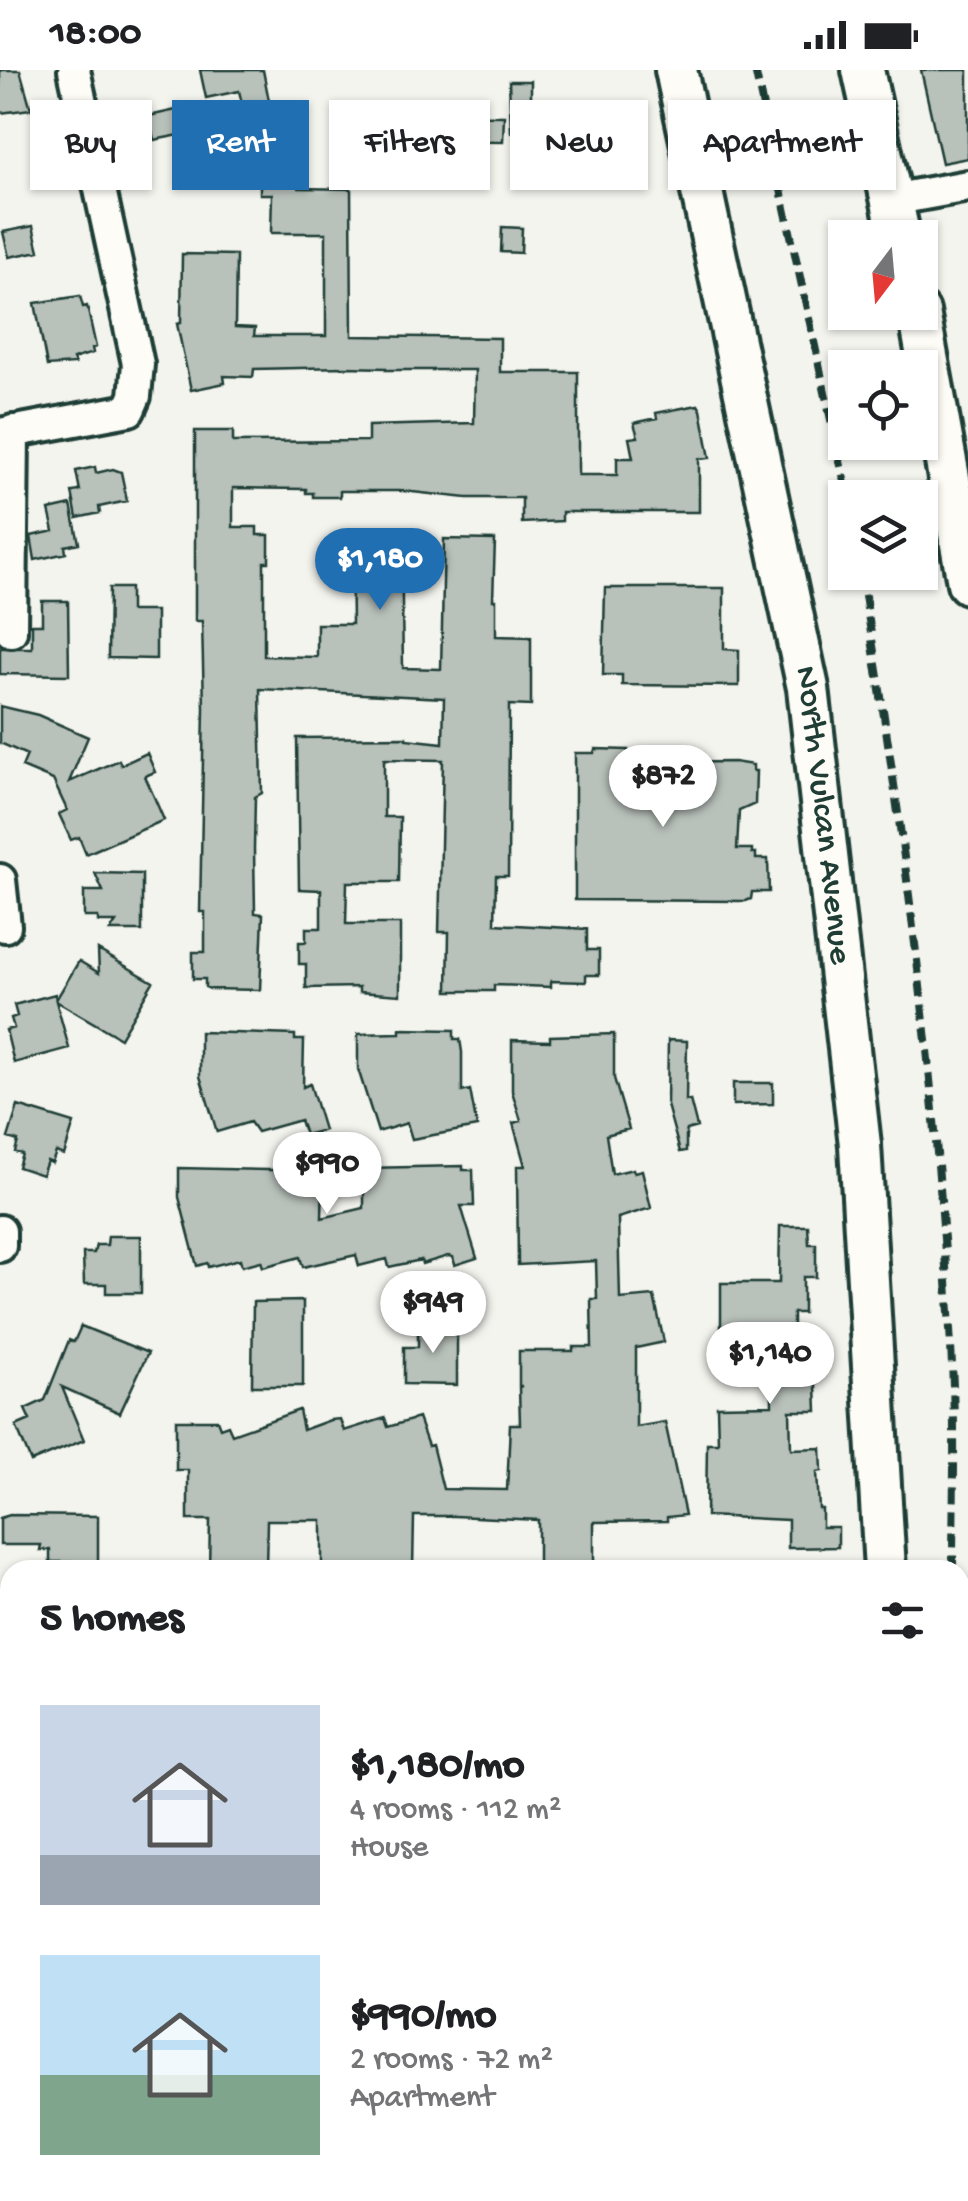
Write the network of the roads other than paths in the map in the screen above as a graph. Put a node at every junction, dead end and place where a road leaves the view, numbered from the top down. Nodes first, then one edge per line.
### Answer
1 (74, 70) edge
2 (676, 70) edge
3 (863, 70) edge
4 (968, 186) edge
5 (895, 218) edge
6 (922, 330) edge
7 (7, 433) edge
8 (968, 583) edge
9 (11, 631) dead end
10 (0, 880) edge
11 (5, 926) dead end
12 (0, 1231) edge
13 (0, 1246) edge
14 (884, 1560) edge

1 - 7 street
2 - 14 main road, North Vulcan Avenue
3 - 5 main road
4 - 5 street
6 - 8 main road
7 - 9 street
10 - 11 street
12 - 13 street

